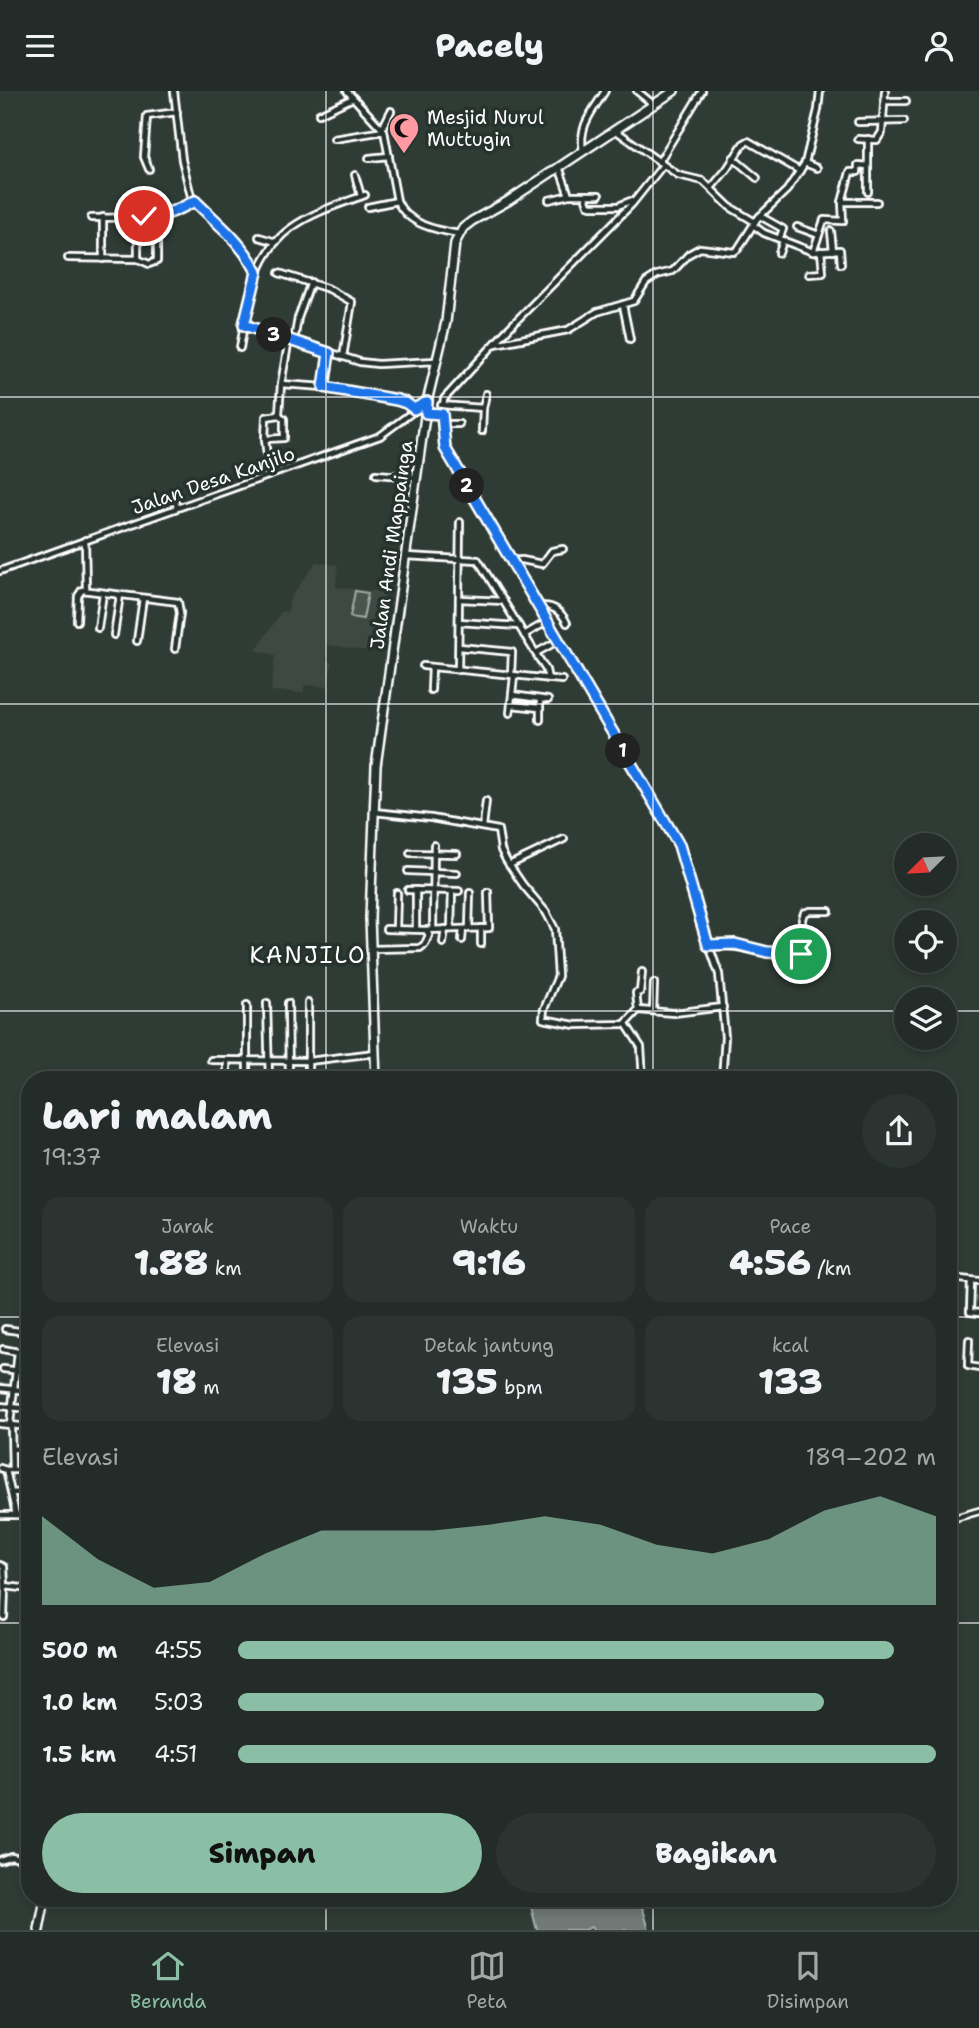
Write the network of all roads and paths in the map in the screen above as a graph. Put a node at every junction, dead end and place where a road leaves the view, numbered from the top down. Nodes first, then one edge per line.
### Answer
1 (174, 91) edge
2 (347, 91) edge
3 (605, 91) edge
4 (637, 91) edge
5 (674, 91) edge
6 (702, 91) edge
7 (820, 91) edge
8 (885, 91) edge
9 (353, 98) junction
10 (884, 101) junction
11 (906, 101) dead end
12 (654, 104) junction
13 (391, 111) dead end
14 (177, 112) junction
15 (318, 114) dead end
16 (904, 121) dead end
17 (858, 122) dead end
18 (882, 122) junction
19 (383, 130) junction
20 (615, 130) junction
21 (334, 139) dead end
22 (858, 139) dead end
23 (869, 139) junction
24 (583, 151) junction
25 (389, 156) junction
26 (369, 158) dead end
27 (733, 158) junction
28 (661, 163) junction
29 (805, 163) junction
30 (868, 166) junction
31 (559, 167) junction
32 (817, 168) dead end
33 (149, 169) dead end
34 (800, 171) junction
35 (355, 175) dead end
36 (757, 178) dead end
37 (710, 188) junction
38 (868, 192) dead end
39 (569, 195) junction
40 (599, 195) dead end
41 (586, 199) dead end
42 (549, 200) dead end
43 (195, 201) junction
44 (397, 201) junction
45 (633, 202) junction
46 (842, 202) junction
47 (877, 202) dead end
48 (369, 207) dead end
49 (138, 216) junction
50 (760, 216) junction
51 (103, 217) junction
52 (157, 217) junction
53 (91, 218) dead end
54 (754, 224) junction
55 (797, 226) dead end
56 (831, 231) dead end
57 (459, 234) junction
58 (819, 235) junction
59 (259, 237) dead end
60 (782, 239) junction
61 (276, 242) junction
62 (821, 251) junction
63 (833, 251) junction
64 (813, 252) junction
65 (779, 253) dead end
66 (68, 258) dead end
67 (103, 259) junction
68 (138, 259) junction
69 (841, 264) dead end
70 (279, 273) dead end
71 (809, 274) dead end
72 (257, 275) junction
73 (311, 282) junction
74 (623, 305) junction
75 (244, 325) junction
76 (630, 339) dead end
77 (291, 340) junction
78 (495, 344) junction
79 (240, 348) dead end
80 (329, 353) junction
81 (343, 357) junction
82 (436, 361) junction
83 (281, 384) junction
84 (324, 387) junction
85 (486, 394) dead end
86 (427, 402) junction
87 (441, 405) junction
88 (483, 408) junction
89 (414, 409) junction
90 (426, 413) junction
91 (442, 414) junction
92 (279, 415) junction
93 (442, 424) junction
94 (459, 424) dead end
95 (482, 431) dead end
96 (265, 439) junction
97 (269, 474) junction
98 (376, 474) dead end
99 (416, 477) junction
100 (173, 496) dead end
101 (177, 507) junction
102 (460, 522) dead end
103 (85, 540) junction
104 (563, 549) dead end
105 (405, 556) junction
106 (460, 559) junction
107 (511, 561) junction
108 (0, 571) edge
109 (86, 590) junction
110 (103, 593) junction
111 (120, 595) junction
112 (143, 598) junction
113 (459, 599) junction
114 (504, 601) junction
115 (538, 607) junction
116 (77, 621) dead end
117 (459, 622) junction
118 (567, 623) dead end
119 (543, 624) dead end
120 (519, 626) junction
121 (98, 628) dead end
122 (114, 635) dead end
123 (524, 635) junction
124 (137, 641) dead end
125 (554, 643) dead end
126 (459, 647) junction
127 (175, 649) dead end
128 (536, 653) junction
129 (422, 666) dead end
130 (432, 667) junction
131 (458, 670) junction
132 (512, 675) junction
133 (548, 679) junction
134 (562, 680) dead end
135 (431, 690) dead end
136 (512, 695) junction
137 (540, 699) junction
138 (548, 700) dead end
139 (510, 705) junction
140 (540, 708) junction
141 (510, 713) dead end
142 (540, 719) dead end
143 (486, 801) dead end
144 (373, 811) junction
145 (482, 826) junction
146 (564, 839) dead end
147 (434, 845) dead end
148 (410, 853) dead end
149 (434, 853) junction
150 (457, 854) dead end
151 (509, 866) junction
152 (408, 871) dead end
153 (433, 872) junction
154 (457, 873) dead end
155 (408, 890) dead end
156 (416, 890) junction
157 (433, 891) junction
158 (452, 891) junction
159 (459, 891) dead end
160 (488, 892) dead end
161 (470, 893) dead end
162 (397, 894) dead end
163 (829, 911) dead end
164 (466, 928) junction
165 (481, 928) junction
166 (386, 929) dead end
167 (396, 929) junction
168 (416, 929) junction
169 (448, 929) junction
170 (430, 930) junction
171 (462, 940) dead end
172 (443, 943) dead end
173 (481, 944) dead end
174 (708, 945) junction
175 (370, 949) junction
176 (642, 972) dead end
177 (654, 983) dead end
178 (267, 1003) dead end
179 (288, 1003) dead end
180 (308, 1003) dead end
181 (247, 1005) dead end
182 (723, 1007) junction
183 (638, 1010) junction
184 (653, 1011) junction
185 (626, 1024) junction
186 (375, 1053) junction
187 (211, 1060) dead end
188 (227, 1060) junction
189 (247, 1060) junction
190 (268, 1060) junction
191 (289, 1060) junction
192 (309, 1061) junction
193 (227, 1071) edge
194 (247, 1071) edge
195 (268, 1071) edge
196 (289, 1071) edge
197 (308, 1071) edge
198 (376, 1071) edge
199 (642, 1071) edge
200 (723, 1071) edge
201 (960, 1279) dead end
202 (971, 1281) junction
203 (979, 1281) edge
204 (979, 1313) edge
205 (5, 1329) dead end
206 (19, 1331) dead end
207 (969, 1340) dead end
208 (3, 1349) dead end
209 (18, 1352) junction
210 (21, 1352) edge
211 (979, 1368) edge
212 (3, 1369) dead end
213 (15, 1370) junction
214 (21, 1371) edge
215 (0, 1388) edge
216 (13, 1389) junction
217 (21, 1390) edge
218 (0, 1406) edge
219 (12, 1406) junction
220 (21, 1408) edge
221 (0, 1424) edge
222 (10, 1426) junction
223 (21, 1427) edge
224 (21, 1448) edge
225 (12, 1449) junction
226 (6, 1469) edge
227 (21, 1492) edge
228 (11, 1493) junction
229 (979, 1511) edge
230 (0, 1515) edge
231 (16, 1515) junction
232 (21, 1515) edge
233 (957, 1517) edge
234 (0, 1565) edge
235 (5, 1585) junction
236 (21, 1588) edge
237 (4, 1617) dead end
238 (21, 1858) edge
239 (0, 1860) edge
240 (43, 1907) edge
241 (39, 1930) edge

1 - 14 street
2 - 9 street
3 - 24 street
4 - 12 street
5 - 12 main road
6 - 28 street
7 - 29 street
8 - 10 street
9 - 15 street
9 - 19 street
10 - 11 street
10 - 18 street
12 - 20 main road
13 - 19 street
14 - 33 street
14 - 43 street
16 - 18 street
17 - 18 street
18 - 23 street
19 - 21 street
19 - 25 street
20 - 24 main road
20 - 28 street
22 - 23 street
23 - 30 street
24 - 31 main road
25 - 26 street
25 - 44 street
27 - 34 street
27 - 36 street
27 - 37 street
28 - 37 street
28 - 45 street
29 - 32 street
29 - 34 street
30 - 38 street
30 - 46 street
31 - 39 street
31 - 57 main road
34 - 50 street
35 - 61 street
37 - 54 street
39 - 40 street
39 - 42 street
41 - 45 street
43 - 52 street
43 - 72 street
44 - 48 street
44 - 57 street
45 - 78 street
46 - 47 street
46 - 58 street
49 - 51 street
49 - 52 street
49 - 68 street
50 - 54 street
50 - 60 street
51 - 53 street
51 - 67 street
52 - 68 street
54 - 60 street
54 - 74 street
55 - 58 street
56 - 63 street
57 - 82 main road, Jalan Andi Mappainga
58 - 64 street
59 - 61 street
60 - 64 street
60 - 65 street
61 - 72 street
62 - 63 street
62 - 64 street
62 - 71 street
63 - 69 street
66 - 67 street
67 - 68 street
70 - 73 street
72 - 75 street
73 - 77 street
73 - 81 street
74 - 76 street
74 - 78 street
75 - 77 street
75 - 79 street
77 - 80 street
77 - 83 street
78 - 87 street
80 - 81 street
80 - 84 street
81 - 82 street
82 - 86 main road, Jalan Andi Mappainga
83 - 84 street
83 - 92 street
84 - 89 street
85 - 88 street
86 - 89 street, Jalan Desa Kanjilo
86 - 90 main road, Jalan Andi Mappainga
87 - 88 street
87 - 91 street
88 - 95 street
89 - 97 street, Jalan Desa Kanjilo
90 - 91 street
90 - 99 main road, Jalan Andi Mappainga
91 - 93 street
92 - 96 street
92 - 96 street
93 - 94 street
93 - 107 street
96 - 97 street
97 - 101 street, Jalan Desa Kanjilo
98 - 99 street
99 - 105 main road, Jalan Andi Mappainga
100 - 101 street
101 - 103 street, Jalan Desa Kanjilo
102 - 106 street
103 - 108 street, Jalan Desa Kanjilo
103 - 109 street
104 - 107 street
105 - 106 street
105 - 144 main road, Jalan Andi Mappainga
106 - 113 street
106 - 114 street
107 - 115 street
109 - 110 street
109 - 116 street
110 - 111 street
110 - 121 street
111 - 112 street
111 - 122 street
112 - 124 street
112 - 127 street
113 - 114 street
113 - 117 street
114 - 120 street
115 - 118 street
115 - 174 street
117 - 120 street
117 - 126 street
119 - 123 street
120 - 123 street
123 - 128 street
125 - 128 street
126 - 131 street
126 - 132 street
128 - 133 street
129 - 130 street
130 - 131 street
130 - 135 street
131 - 132 street
132 - 133 street
132 - 136 street
133 - 134 street
136 - 137 street
136 - 139 street
137 - 138 street
137 - 140 street
139 - 140 street
139 - 141 street
140 - 142 street
143 - 145 street
144 - 145 street
144 - 175 main road, Jalan Andi Mappainga
145 - 151 street
146 - 151 street
147 - 149 street
148 - 149 street
149 - 150 street
149 - 153 street
151 - 185 street
152 - 153 street
153 - 154 street
153 - 157 street
155 - 156 street
156 - 157 street
156 - 168 street
157 - 158 street
157 - 170 street
158 - 159 street
158 - 169 street
160 - 165 street
161 - 164 street
162 - 167 street
163 - 174 street
164 - 165 street
164 - 169 street
164 - 171 street
165 - 173 street
166 - 167 street
167 - 168 street
168 - 170 street
169 - 170 street
169 - 172 street
170 - 175 street
174 - 182 street
175 - 186 main road, Jalan Andi Mappainga
176 - 183 street
177 - 184 street
178 - 190 street
179 - 191 street
180 - 192 street
181 - 189 street
182 - 184 street
182 - 200 street
183 - 184 street
183 - 185 street
185 - 199 street
186 - 192 street
186 - 198 main road, Jalan Andi Mappainga
187 - 188 street
188 - 189 street
188 - 193 street
189 - 190 street
189 - 194 street
190 - 191 street
190 - 195 street
191 - 192 street
191 - 196 street
192 - 197 street
201 - 202 street
202 - 203 street
202 - 204 street
205 - 206 street
207 - 211 street
208 - 209 street
209 - 210 street
209 - 213 street
212 - 213 street
213 - 214 street
213 - 216 street
215 - 216 street
216 - 217 street
216 - 219 street
218 - 219 street
219 - 220 street
219 - 222 street
221 - 222 street
222 - 223 street
222 - 225 street
224 - 225 street
225 - 226 street
226 - 228 street
227 - 228 street
228 - 231 street
229 - 233 street
230 - 231 street
231 - 232 street
234 - 235 street
235 - 236 street
235 - 237 street
238 - 239 street
240 - 241 main road

